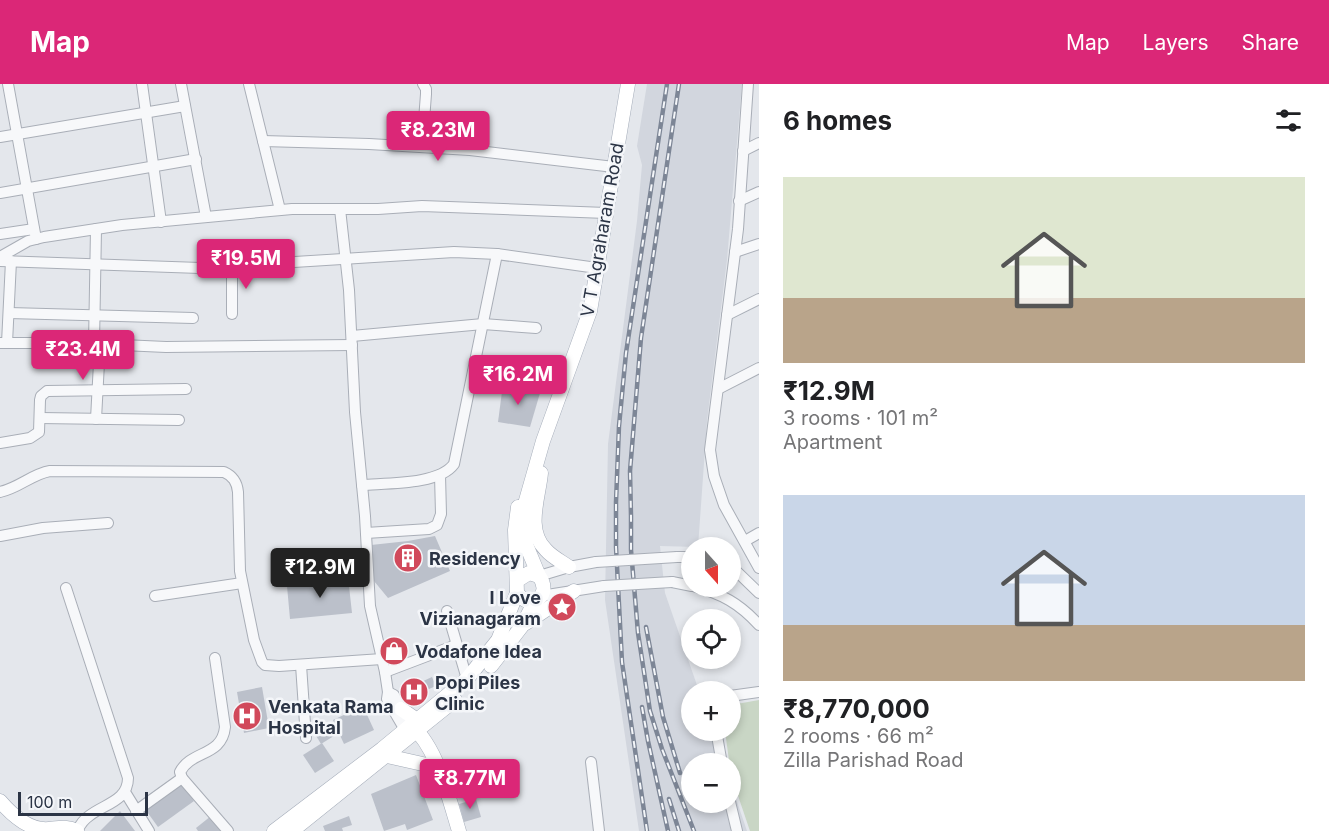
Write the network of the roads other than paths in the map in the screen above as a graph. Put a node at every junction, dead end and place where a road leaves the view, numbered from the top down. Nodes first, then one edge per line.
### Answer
1 (8, 84) edge
2 (142, 84) edge
3 (181, 84) edge
4 (249, 84) edge
5 (423, 84) edge
6 (628, 84) edge
7 (748, 84) edge
8 (759, 91) edge
9 (747, 98) junction
10 (185, 106) junction
11 (146, 112) junction
12 (17, 134) junction
13 (0, 137) edge
14 (263, 141) junction
15 (759, 143) edge
16 (422, 147) junction
17 (743, 151) junction
18 (196, 159) junction
19 (154, 166) junction
20 (614, 167) junction
21 (27, 189) junction
22 (759, 192) edge
23 (0, 193) edge
24 (740, 201) junction
25 (340, 209) junction
26 (280, 210) junction
27 (606, 213) junction
28 (206, 217) junction
29 (161, 222) junction
30 (96, 229) junction
31 (0, 234) edge
32 (35, 234) junction
33 (759, 244) edge
34 (735, 252) junction
35 (497, 254) junction
36 (346, 259) junction
37 (4, 260) edge
38 (96, 264) junction
39 (232, 266) junction
40 (597, 268) junction
41 (759, 298) edge
42 (9, 313) junction
43 (232, 314) dead end
44 (727, 315) junction
45 (95, 317) junction
46 (193, 318) dead end
47 (483, 324) junction
48 (536, 328) dead end
49 (352, 340) junction
50 (4, 343) edge
51 (97, 344) junction
52 (759, 368) edge
53 (473, 372) junction
54 (564, 383) junction
55 (718, 389) junction
56 (97, 390) junction
57 (186, 390) dead end
58 (40, 418) junction
59 (96, 419) junction
60 (179, 420) dead end
61 (543, 441) junction
62 (0, 443) edge
63 (440, 475) junction
64 (362, 485) junction
65 (0, 492) edge
66 (108, 523) dead end
67 (366, 533) junction
68 (759, 533) edge
69 (0, 536) edge
70 (745, 541) junction
71 (681, 557) edge
72 (569, 567) junction
73 (759, 568) edge
74 (741, 576) edge
75 (242, 583) junction
76 (681, 584) edge
77 (518, 587) junction
78 (66, 588) dead end
79 (540, 589) junction
80 (574, 591) junction
81 (759, 594) edge
82 (155, 596) dead end
83 (725, 597) edge
84 (447, 611) dead end
85 (522, 626) junction
86 (759, 626) edge
87 (456, 645) junction
88 (215, 658) dead end
89 (382, 659) junction
90 (301, 664) junction
91 (385, 672) junction
92 (467, 679) junction
93 (388, 692) junction
94 (759, 692) edge
95 (741, 694) edge
96 (447, 706) junction
97 (401, 709) joint
98 (413, 731) junction
99 (306, 738) dead end
100 (387, 756) junction
101 (591, 762) dead end
102 (432, 765) junction
103 (182, 778) junction
104 (125, 792) junction
105 (0, 801) edge
106 (136, 812) junction
107 (733, 813) edge
108 (454, 829) edge
109 (77, 831) edge
110 (149, 831) edge
111 (228, 831) edge
112 (274, 831) edge
113 (292, 831) edge
114 (598, 831) edge
115 (737, 831) edge

1 - 12 street
2 - 11 street
3 - 10 street
4 - 14 street
5 - 16 street
6 - 20 main road, V T Agraharam Road
7 - 9 street
8 - 9 street
9 - 17 street
10 - 11 street
10 - 18 street
11 - 12 street
11 - 19 street
12 - 13 street
12 - 21 street
14 - 16 street
14 - 26 street
15 - 17 street
16 - 20 street
17 - 24 street
18 - 19 street
18 - 28 street
19 - 21 street
19 - 29 street
20 - 27 main road, V T Agraharam Road
21 - 23 street
21 - 32 street
22 - 24 street
24 - 34 street
25 - 26 street
25 - 27 street
25 - 36 street
26 - 28 street
27 - 40 main road, V T Agraharam Road
28 - 29 street
29 - 30 street
30 - 32 street
30 - 38 street
31 - 32 street
32 - 37 street
33 - 34 street
34 - 44 street
35 - 36 street
35 - 40 street
35 - 47 street
36 - 39 street
36 - 49 street
37 - 38 street
37 - 42 street
38 - 39 street
38 - 45 street
39 - 43 street
40 - 54 main road, V T Agraharam Road
41 - 44 street
42 - 45 street
42 - 50 street
44 - 55 street
45 - 46 street
45 - 51 street
47 - 48 street
47 - 49 street
47 - 53 street
49 - 51 street
49 - 64 street
50 - 51 street
51 - 56 street
52 - 55 street
53 - 54 street
53 - 63 street
54 - 61 main road, V T Agraharam Road
55 - 70 street
56 - 57 street
56 - 58 street
56 - 59 street
58 - 59 street
58 - 62 street
59 - 60 street
61 - 72 main road
61 - 77 main road
61 - 79 main road
63 - 64 street
63 - 67 street
64 - 67 street
65 - 75 street
66 - 69 street
67 - 89 street
68 - 70 street
70 - 73 street
71 - 72 street, bridge
72 - 79 street
74 - 81 street
75 - 82 street
75 - 90 street
76 - 80 street, bridge
77 - 79 main road
77 - 79 main road
77 - 92 main road
78 - 104 street
79 - 80 street
79 - 85 main road
80 - 85 main road
83 - 86 street
84 - 87 street
85 - 96 main road
87 - 91 street
87 - 92 street
88 - 103 street
89 - 90 street
89 - 91 street
90 - 99 street
91 - 93 street
92 - 98 main road
93 - 97 street
93 - 98 street
94 - 95 street
96 - 98 main road
96 - 102 main road
97 - 98 main road
98 - 100 main road
98 - 102 main road
98 - 112 main road
100 - 102 main road
100 - 113 main road
101 - 114 street
102 - 108 main road
103 - 106 street
103 - 111 street
104 - 106 street
104 - 109 street
105 - 109 main road
106 - 110 street
107 - 115 street

